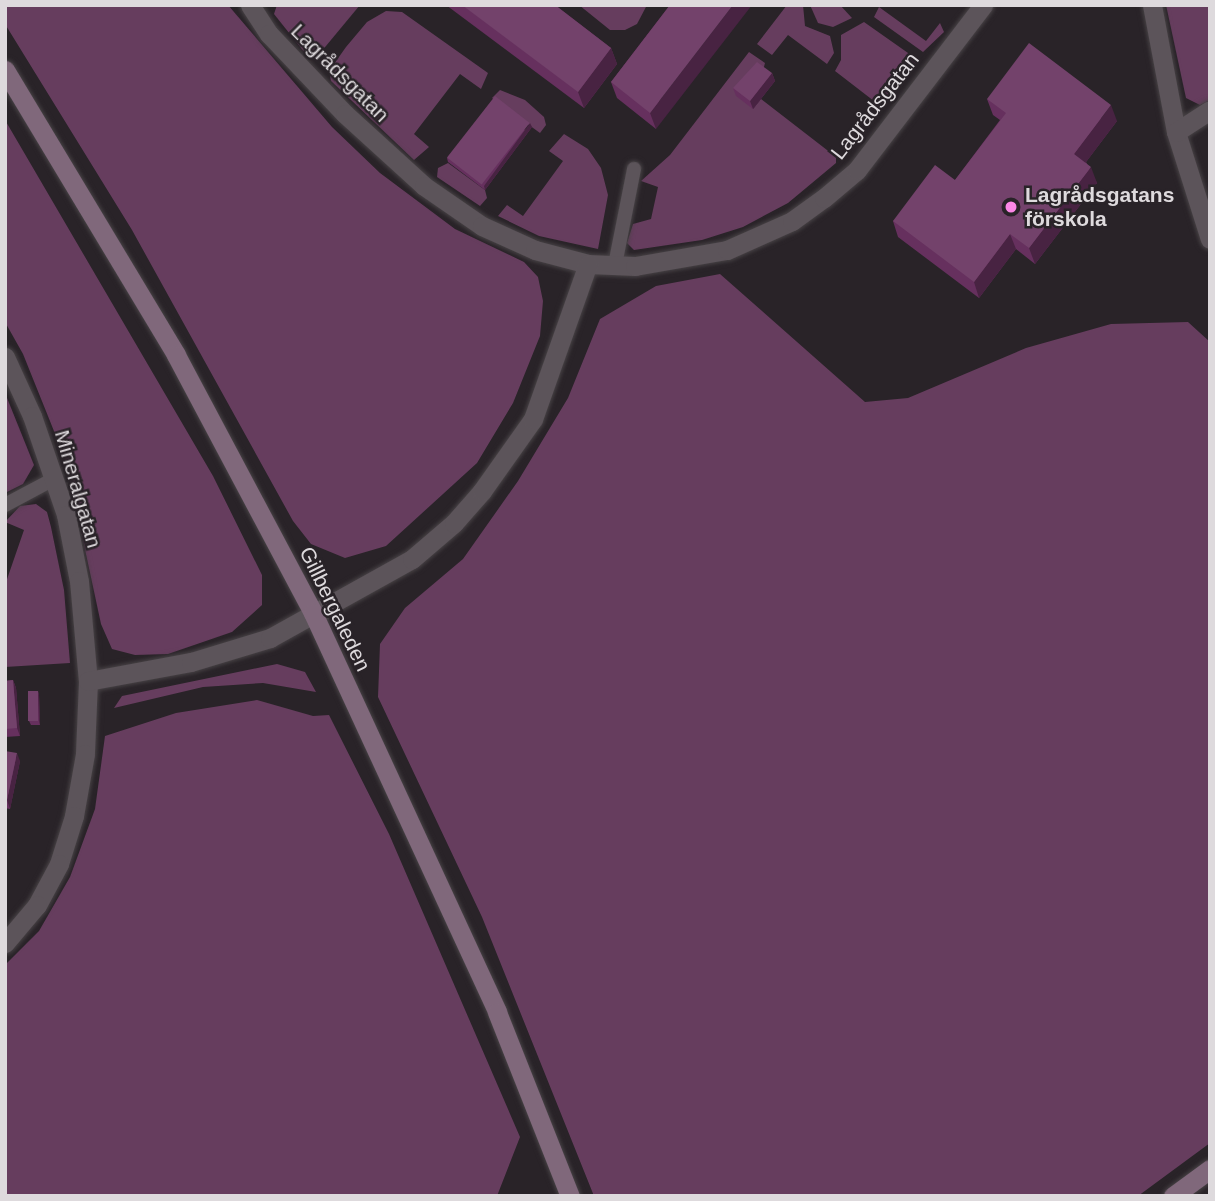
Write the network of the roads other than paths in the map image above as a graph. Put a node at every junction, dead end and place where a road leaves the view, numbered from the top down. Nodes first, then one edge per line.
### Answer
1 (250, 5) edge
2 (983, 5) edge
3 (1152, 5) edge
4 (5, 70) edge
5 (1210, 110) edge
6 (1176, 132) junction
7 (634, 169) dead end
8 (1210, 239) edge
9 (588, 264) junction
10 (615, 265) junction
11 (5, 356) edge
12 (54, 479) junction
13 (5, 505) edge
14 (313, 613) junction
15 (88, 681) junction
16 (5, 943) edge
17 (1210, 1169) edge
18 (570, 1196) edge
19 (1173, 1196) edge

1 - 9 street, Lagrådsgatan
2 - 10 street, Lagrådsgatan
3 - 6 street
4 - 14 main road, Gillbergaleden
5 - 6 street
6 - 8 street
7 - 10 lane
9 - 10 street, Lagrådsgatan
9 - 14 street
11 - 12 street, Mineralgatan
12 - 13 lane
12 - 15 street, Mineralgatan
14 - 15 street
14 - 18 main road, Gillbergaleden
15 - 16 street, Mineralgatan
17 - 19 main road

